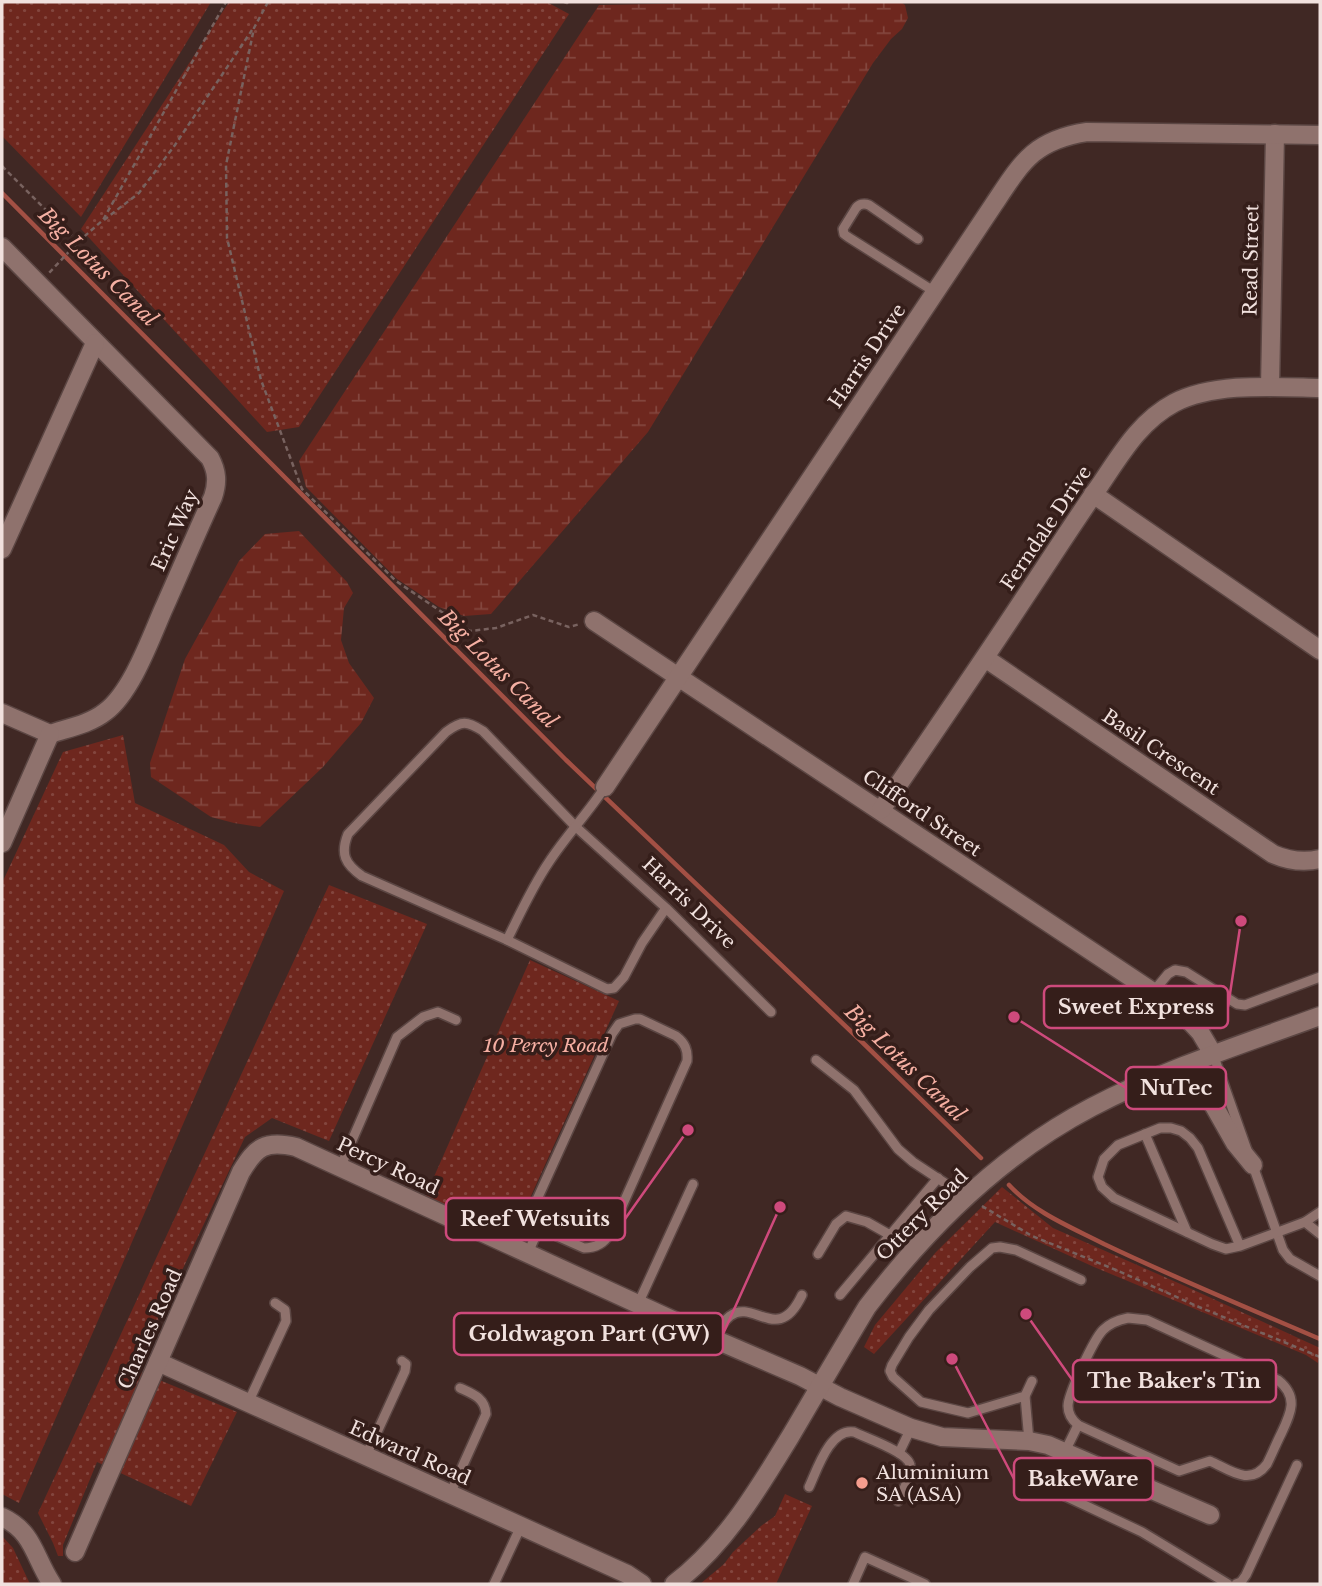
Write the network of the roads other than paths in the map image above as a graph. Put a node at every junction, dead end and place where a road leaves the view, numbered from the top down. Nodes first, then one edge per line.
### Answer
1 (1275, 134) junction
2 (1320, 135) edge
3 (918, 239) dead end
4 (2, 247) edge
5 (935, 292) junction
6 (95, 343) junction
7 (1270, 387) junction
8 (1320, 388) edge
9 (1093, 494) junction
10 (2, 549) edge
11 (594, 621) road end
12 (1320, 650) edge
13 (985, 658) junction
14 (679, 676) junction
15 (2, 713) edge
16 (50, 734) junction
17 (605, 787) joint
18 (881, 810) junction
19 (8, 812) edge
20 (576, 827) junction
21 (2, 843) edge
22 (1320, 860) edge
23 (666, 908) junction
24 (507, 940) junction
25 (1320, 977) edge
26 (1153, 992) junction
27 (771, 1012) dead end
28 (1320, 1016) edge
29 (456, 1020) dead end
30 (1213, 1054) junction
31 (816, 1060) dead end
32 (1145, 1083) junction
33 (1145, 1134) junction
34 (282, 1144) joint
35 (1253, 1165) junction
36 (340, 1168) junction
37 (938, 1178) junction
38 (693, 1184) dead end
39 (973, 1201) junction
40 (1320, 1212) edge
41 (1305, 1222) junction
42 (539, 1228) junction
43 (1187, 1232) junction
44 (1278, 1233) junction
45 (1320, 1234) edge
46 (890, 1235) junction
47 (1240, 1246) junction
48 (528, 1253) junction
49 (818, 1254) dead end
50 (1320, 1276) edge
51 (1081, 1280) dead end
52 (802, 1295) dead end
53 (840, 1295) dead end
54 (275, 1303) dead end
55 (638, 1304) junction
56 (714, 1339) junction
57 (402, 1361) dead end
58 (158, 1362) junction
59 (1032, 1381) dead end
60 (819, 1387) junction
61 (460, 1388) dead end
62 (1025, 1396) junction
63 (248, 1403) junction
64 (1078, 1425) junction
65 (911, 1428) junction
66 (1029, 1441) junction
67 (1065, 1451) junction
68 (900, 1453) junction
69 (365, 1456) junction
70 (1297, 1465) dead end
71 (809, 1488) dead end
72 (450, 1494) junction
73 (898, 1501) dead end
74 (1210, 1515) dead end
75 (2, 1517) edge
76 (521, 1526) junction
77 (75, 1552) dead end
78 (52, 1584) edge
79 (494, 1584) edge
80 (642, 1584) edge
81 (674, 1584) edge
82 (853, 1584) edge
83 (925, 1584) edge
84 (1228, 1584) edge
85 (1237, 1584) edge

1 - 2 street, Harris Drive
1 - 5 street, Harris Drive
1 - 7 street, Read Street
3 - 5 lane
4 - 6 street, Eric Way
5 - 14 street, Harris Drive
6 - 10 street
6 - 16 street, Eric Way
7 - 8 street, Ferndale Drive
7 - 9 street, Ferndale Drive
9 - 12 street
9 - 13 street, Ferndale Drive
11 - 14 street, Clifford Street
13 - 18 street, Ferndale Drive
13 - 22 street, Basil Crescent
14 - 17 street, Harris Drive
14 - 18 street, Clifford Street
15 - 16 street
16 - 19 street
17 - 20 lane, Harris Drive
18 - 26 street, Clifford Street
19 - 21 street
20 - 23 lane, Harris Drive
20 - 24 lane, Harris Drive
20 - 24 lane, Harris Drive
23 - 24 lane
23 - 27 lane, Harris Drive
25 - 26 lane
26 - 30 street, Clifford Street
28 - 30 street, Ottery Road
29 - 36 lane
30 - 32 street, Ottery Road
30 - 35 lane
31 - 37 lane
32 - 35 street
32 - 39 street, Ottery Road
33 - 43 lane
33 - 43 lane
33 - 47 lane
34 - 36 street, Percy Road
34 - 58 street, Charles Road
35 - 44 lane
36 - 48 street, Percy Road
37 - 39 lane
37 - 46 lane
38 - 55 lane
39 - 60 street, Ottery Road
40 - 41 lane
41 - 44 lane
41 - 45 lane
42 - 42 lane
42 - 48 lane
43 - 47 lane
44 - 47 lane
44 - 50 lane
46 - 49 lane
46 - 53 lane
48 - 55 street, Percy Road
51 - 62 lane
52 - 56 lane
54 - 63 lane
55 - 56 street, Percy Road
56 - 60 street, Percy Road
57 - 69 lane
58 - 63 street, Edward Road
58 - 77 street, Charles Road
59 - 62 lane
60 - 65 street, Percy Road
60 - 81 street, Ottery Road
61 - 72 lane
62 - 66 lane
63 - 69 street, Edward Road
64 - 64 lane
64 - 67 lane
65 - 66 street, Percy Road
65 - 68 lane
66 - 67 street, Percy Road
67 - 74 street, Percy Road
67 - 84 lane
68 - 71 lane
68 - 73 lane
69 - 72 street, Edward Road
70 - 85 lane
72 - 76 street, Edward Road
75 - 78 street
76 - 79 lane
76 - 80 street, Edward Road
82 - 83 lane

